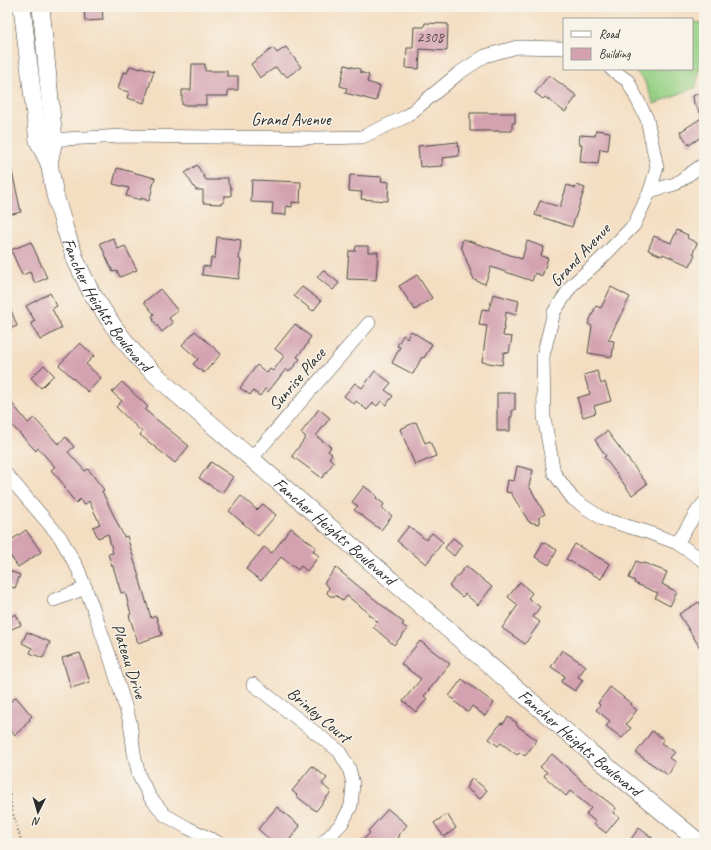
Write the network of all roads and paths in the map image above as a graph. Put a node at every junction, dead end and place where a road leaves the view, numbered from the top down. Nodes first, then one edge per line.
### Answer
1 (22, 7) edge
2 (40, 7) edge
3 (563, 48) edge
4 (612, 70) edge
5 (46, 140) junction
6 (704, 164) edge
7 (650, 191) junction
8 (369, 323) dead end
9 (251, 459) junction
10 (7, 475) edge
11 (704, 503) edge
12 (677, 542) junction
13 (704, 561) edge
14 (86, 588) junction
15 (54, 600) dead end
16 (253, 684) dead end
17 (7, 775) edge
18 (22, 843) edge
19 (219, 843) edge
20 (323, 843) edge
21 (700, 843) edge

1 - 5 street, Fancher Heights Boulevard
2 - 5 street, Fancher Heights Boulevard
3 - 5 street, Grand Avenue
4 - 7 street, Grand Avenue
5 - 9 street, Fancher Heights Boulevard
6 - 7 street
7 - 12 street, Grand Avenue
8 - 9 street, Sunrise Place
9 - 21 street, Fancher Heights Boulevard
10 - 14 street, Plateau Drive
11 - 12 street
12 - 13 street, Grand Avenue
14 - 15 street
14 - 19 street, Plateau Drive
16 - 20 street, Brinley Court
17 - 18 path

